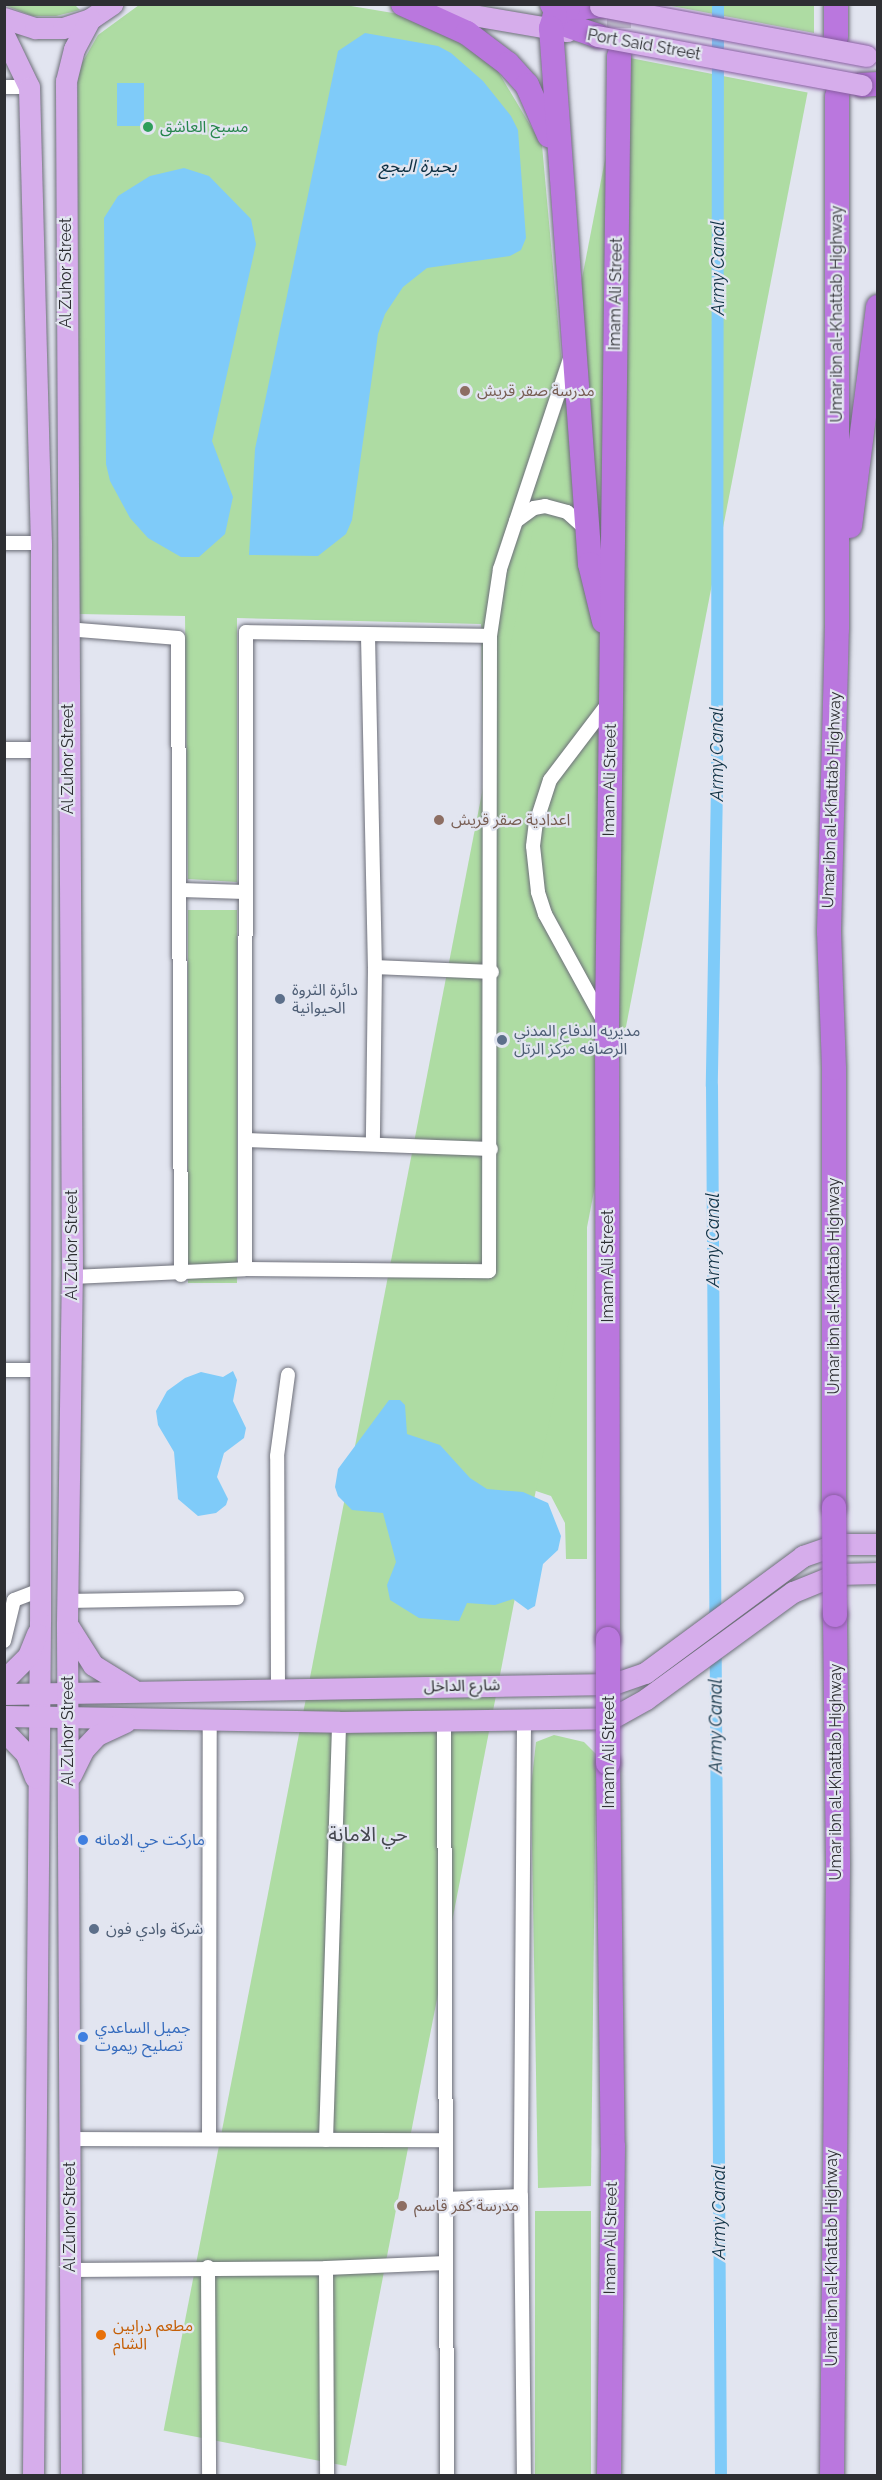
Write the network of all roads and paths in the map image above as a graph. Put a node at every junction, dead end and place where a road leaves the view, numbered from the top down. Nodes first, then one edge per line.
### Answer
1 (112, 4) edge
2 (403, 4) edge
3 (410, 4) edge
4 (836, 4) edge
5 (597, 5) edge
6 (4, 18) edge
7 (90, 19) junction
8 (558, 19) edge
9 (4, 35) edge
10 (597, 36) joint
11 (836, 37) tunnel mouth
12 (619, 56) tunnel mouth
13 (874, 59) edge
14 (872, 85) edge
15 (4, 87) edge
16 (29, 87) junction
17 (837, 96) tunnel mouth
18 (559, 166) junction
19 (878, 307) edge
20 (574, 348) junction
21 (874, 370) edge
22 (878, 432) edge
23 (859, 452) junction
24 (516, 521) junction
25 (587, 530) junction
26 (4, 543) edge
27 (41, 543) junction
28 (40, 628) junction
29 (67, 629) junction
30 (837, 630) junction
31 (368, 636) junction
32 (490, 636) junction
33 (612, 649) junction
34 (611, 699) junction
35 (4, 750) edge
36 (40, 750) junction
37 (180, 890) junction
38 (246, 892) junction
39 (375, 967) junction
40 (492, 972) junction
41 (607, 1026) junction
42 (246, 1140) junction
43 (373, 1143) junction
44 (491, 1149) junction
45 (245, 1269) junction
46 (181, 1275) junction
47 (72, 1277) junction
48 (4, 1370) edge
49 (40, 1370) junction
50 (288, 1375) dead end
51 (878, 1544) edge
52 (876, 1574) edge
53 (40, 1590) junction
54 (237, 1598) dead end
55 (67, 1600) junction
56 (40, 1622) junction
57 (67, 1623) junction
58 (4, 1641) edge
59 (4, 1680) edge
60 (278, 1688) junction
61 (175, 1690) junction
62 (135, 1691) junction
63 (68, 1692) junction
64 (39, 1693) junction
65 (4, 1694) edge
66 (4, 1716) edge
67 (39, 1717) junction
68 (68, 1718) junction
69 (135, 1719) junction
70 (176, 1720) junction
71 (210, 1720) junction
72 (339, 1722) junction
73 (444, 1722) junction
74 (524, 1722) junction
75 (4, 1731) edge
76 (38, 1787) junction
77 (68, 1788) junction
78 (70, 2139) junction
79 (209, 2139) junction
80 (326, 2140) junction
81 (445, 2140) junction
82 (521, 2196) junction
83 (445, 2199) junction
84 (446, 2263) junction
85 (208, 2267) junction
86 (326, 2268) junction
87 (70, 2270) junction
88 (33, 2475) edge
89 (71, 2475) edge
90 (209, 2475) edge
91 (327, 2475) edge
92 (447, 2475) edge
93 (524, 2475) edge
94 (609, 2475) edge
95 (832, 2475) edge

1 - 7 main road
2 - 18 highway
3 - 8 main road
4 - 11 highway
5 - 8 highway
5 - 13 main road, Port Said Street, bridge
6 - 7 main road
7 - 29 main road, Al Zuhor Street
8 - 10 highway
8 - 18 highway
9 - 16 main road, Al Zuhor Street
10 - 14 main road, Port Said Street, bridge
12 - 33 highway, Imam Ali Street
15 - 16 street
16 - 27 main road, Al Zuhor Street
17 - 30 highway, Umar ibn al-Khattab Highway
18 - 20 highway
19 - 21 highway
20 - 24 street
20 - 25 highway
21 - 23 highway
22 - 23 street
23 - 30 highway
24 - 25 street
24 - 32 street
25 - 33 highway
26 - 27 street
27 - 28 main road, Al Zuhor Street
28 - 29 main road
28 - 36 main road, Al Zuhor Street
29 - 37 street
29 - 47 main road, Al Zuhor Street
30 - 95 highway, Umar ibn al-Khattab Highway, bridge
31 - 32 street
31 - 38 street
31 - 39 street
32 - 40 street
33 - 34 highway, Imam Ali Street
34 - 41 highway, Imam Ali Street
34 - 41 street
35 - 36 street
36 - 49 main road, Al Zuhor Street
37 - 38 street
37 - 46 street
38 - 42 street
39 - 40 street
39 - 43 street
40 - 44 street
41 - 94 highway, Imam Ali Street, bridge
42 - 43 street
42 - 45 street
43 - 44 street
44 - 45 street
45 - 46 street
46 - 47 street
47 - 55 main road, Al Zuhor Street
48 - 49 street
49 - 53 main road, Al Zuhor Street
50 - 60 street
51 - 60 main road, شارع الداخل, bridge
52 - 74 main road, bridge
53 - 56 main road, Al Zuhor Street
53 - 58 street
54 - 55 street
55 - 57 main road, Al Zuhor Street
56 - 59 main road
56 - 64 main road, Al Zuhor Street
57 - 62 main road
57 - 63 main road, Al Zuhor Street
60 - 61 main road, شارع الداخل
61 - 62 main road, شارع الداخل
61 - 70 main road
62 - 63 main road, شارع الداخل
63 - 64 main road, شارع الداخل
63 - 68 main road, Al Zuhor Street
64 - 65 main road, شارع الداخل
64 - 67 main road, Al Zuhor Street
66 - 67 main road
67 - 68 main road
67 - 76 main road, Al Zuhor Street
68 - 69 main road
68 - 77 main road, Al Zuhor Street
69 - 70 main road
69 - 77 main road
70 - 71 main road
71 - 72 main road
71 - 79 street
72 - 73 main road
72 - 80 street
73 - 74 main road
73 - 81 street
74 - 82 street
75 - 76 main road
76 - 88 main road, Al Zuhor Street
77 - 78 main road, Al Zuhor Street
78 - 79 street
78 - 87 main road, Al Zuhor Street
79 - 80 street
80 - 81 street
81 - 83 street
82 - 83 street
82 - 93 street
83 - 84 street
84 - 86 street
84 - 92 street
85 - 86 street
85 - 87 street
85 - 90 street
86 - 91 street
87 - 89 main road, Al Zuhor Street

